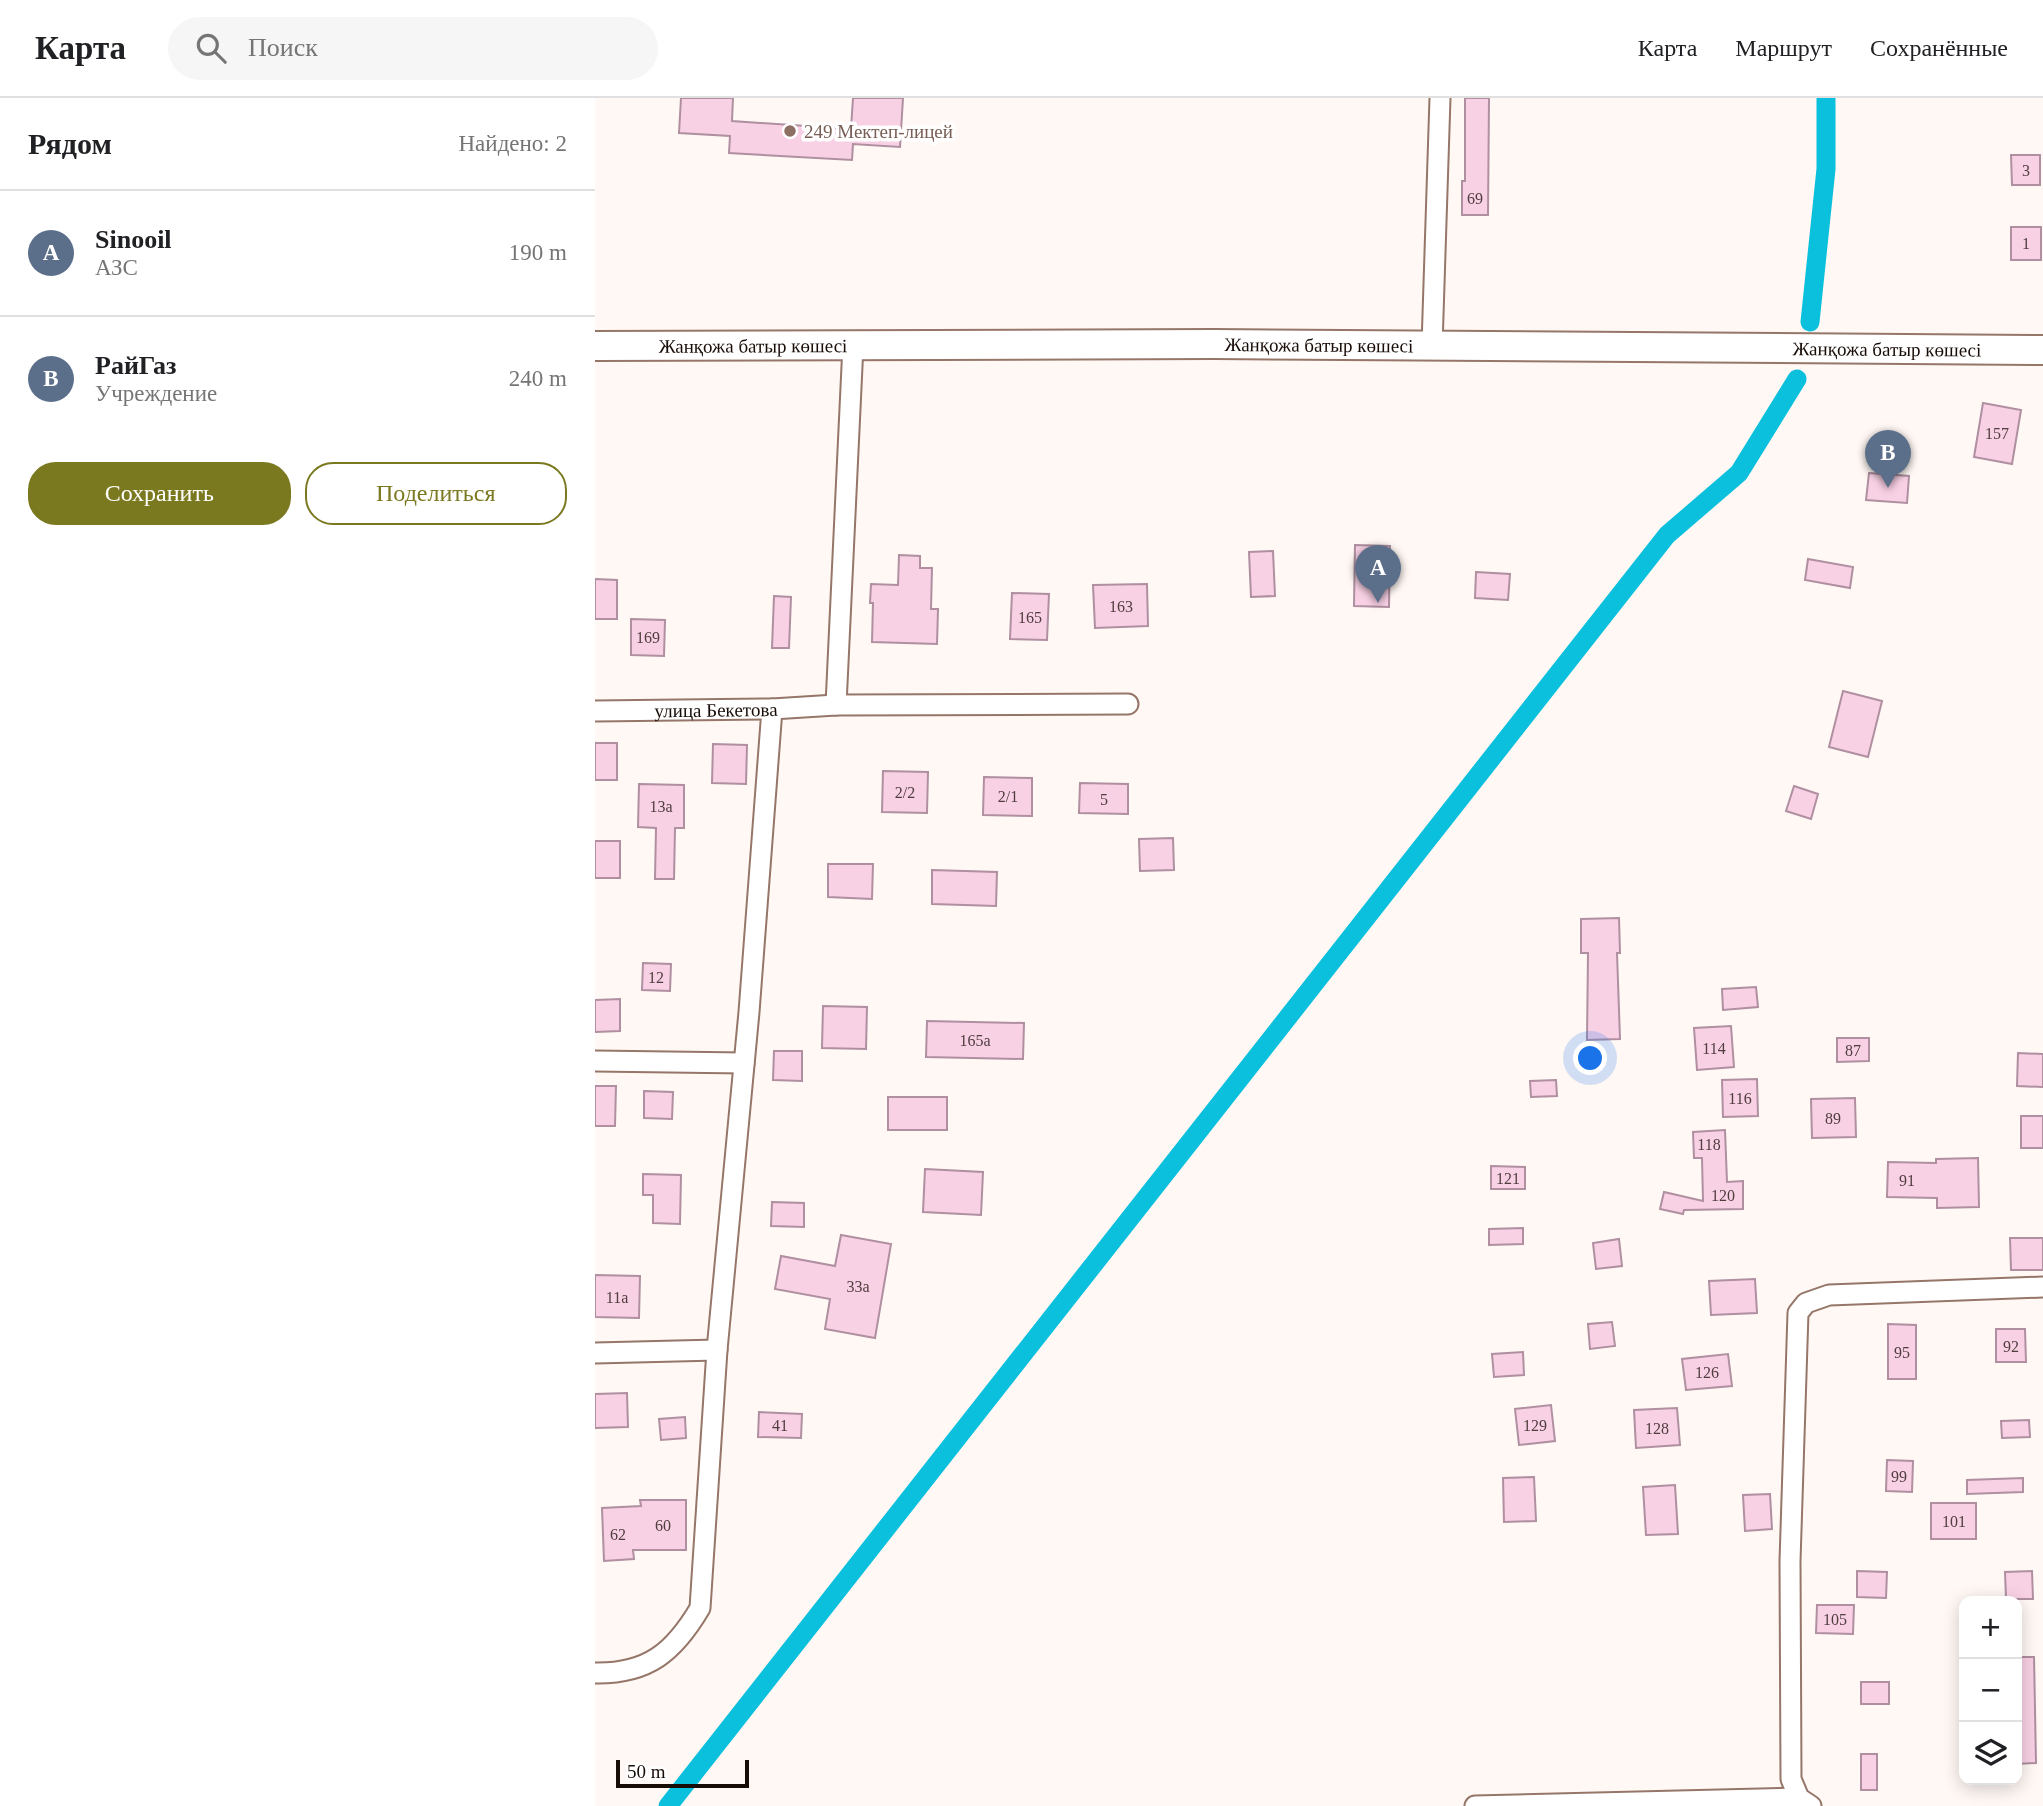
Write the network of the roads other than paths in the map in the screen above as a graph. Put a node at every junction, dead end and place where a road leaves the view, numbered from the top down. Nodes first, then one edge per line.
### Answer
1 (1440, 98) edge
2 (853, 345) junction
3 (595, 346) edge
4 (1432, 346) junction
5 (2043, 350) edge
6 (1128, 704) dead end
7 (836, 705) junction
8 (772, 709) junction
9 (595, 710) edge
10 (595, 1061) edge
11 (744, 1063) junction
12 (2043, 1287) edge
13 (716, 1350) junction
14 (595, 1353) edge
15 (595, 1674) edge
16 (1805, 1802) edge
17 (1475, 1806) edge

1 - 4 street
2 - 3 street, Жанқожа батыр көшесі
2 - 4 street, Жанқожа батыр көшесі
2 - 7 street
4 - 5 street, Жанқожа батыр көшесі
6 - 7 street, улица Бекетова
7 - 8 street, улица Бекетова
8 - 9 street, улица Бекетова
8 - 11 street
10 - 11 street
11 - 13 street
12 - 16 street
13 - 14 street
13 - 15 street
16 - 17 street

